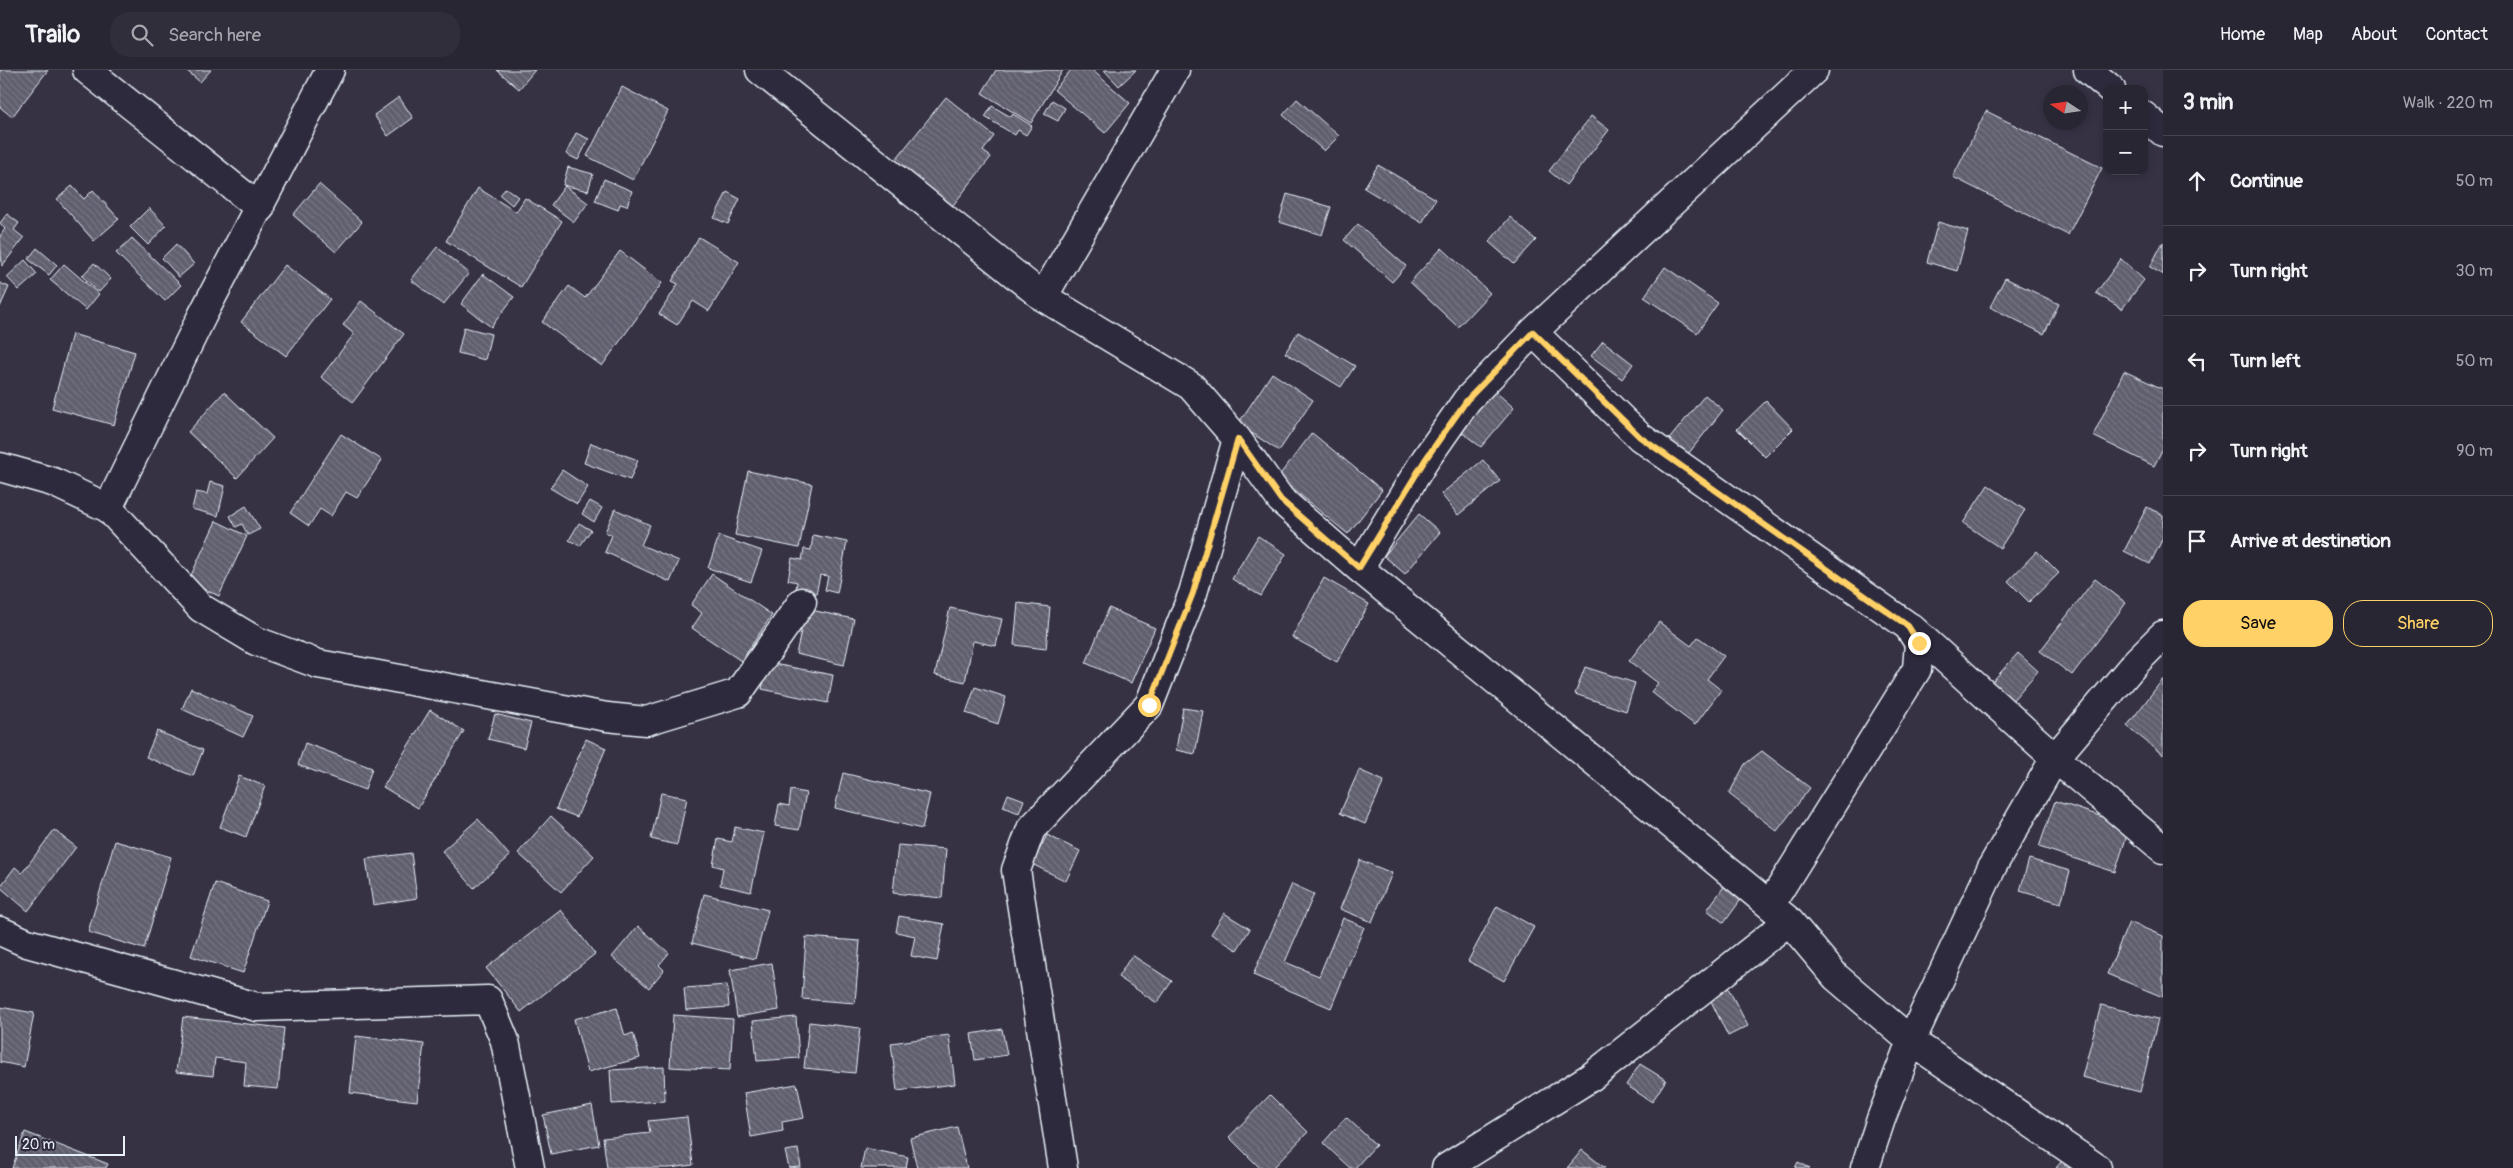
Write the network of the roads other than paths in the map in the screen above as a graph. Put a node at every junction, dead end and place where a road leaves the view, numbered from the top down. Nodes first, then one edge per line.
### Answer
1 (88, 70) edge
2 (330, 70) edge
3 (760, 70) edge
4 (1175, 70) edge
5 (1814, 70) edge
6 (2088, 70) edge
7 (2106, 85) edge
8 (2148, 119) edge
9 (2163, 132) edge
10 (260, 208) junction
11 (1043, 297) junction
12 (1533, 332) junction
13 (1238, 439) junction
14 (0, 467) edge
15 (108, 508) junction
16 (1359, 568) junction
17 (802, 602) dead end
18 (1908, 626) junction
19 (2163, 635) edge
20 (2055, 758) junction
21 (2163, 849) edge
22 (1780, 913) junction
23 (0, 931) edge
24 (1911, 1041) junction
25 (530, 1168) edge
26 (1063, 1168) edge
27 (1446, 1168) edge
28 (1865, 1168) edge
29 (2097, 1168) edge

1 - 10 street
2 - 10 street
3 - 11 street
4 - 11 street
5 - 12 street
6 - 7 street
8 - 9 street
10 - 15 street
11 - 13 street
12 - 16 street
12 - 18 street
13 - 16 street
13 - 26 street
14 - 15 street
15 - 17 street
16 - 22 street
18 - 20 street
18 - 22 street
19 - 20 street
20 - 21 street
20 - 24 street
22 - 24 street
22 - 27 street
23 - 25 street
24 - 28 street
24 - 29 street

